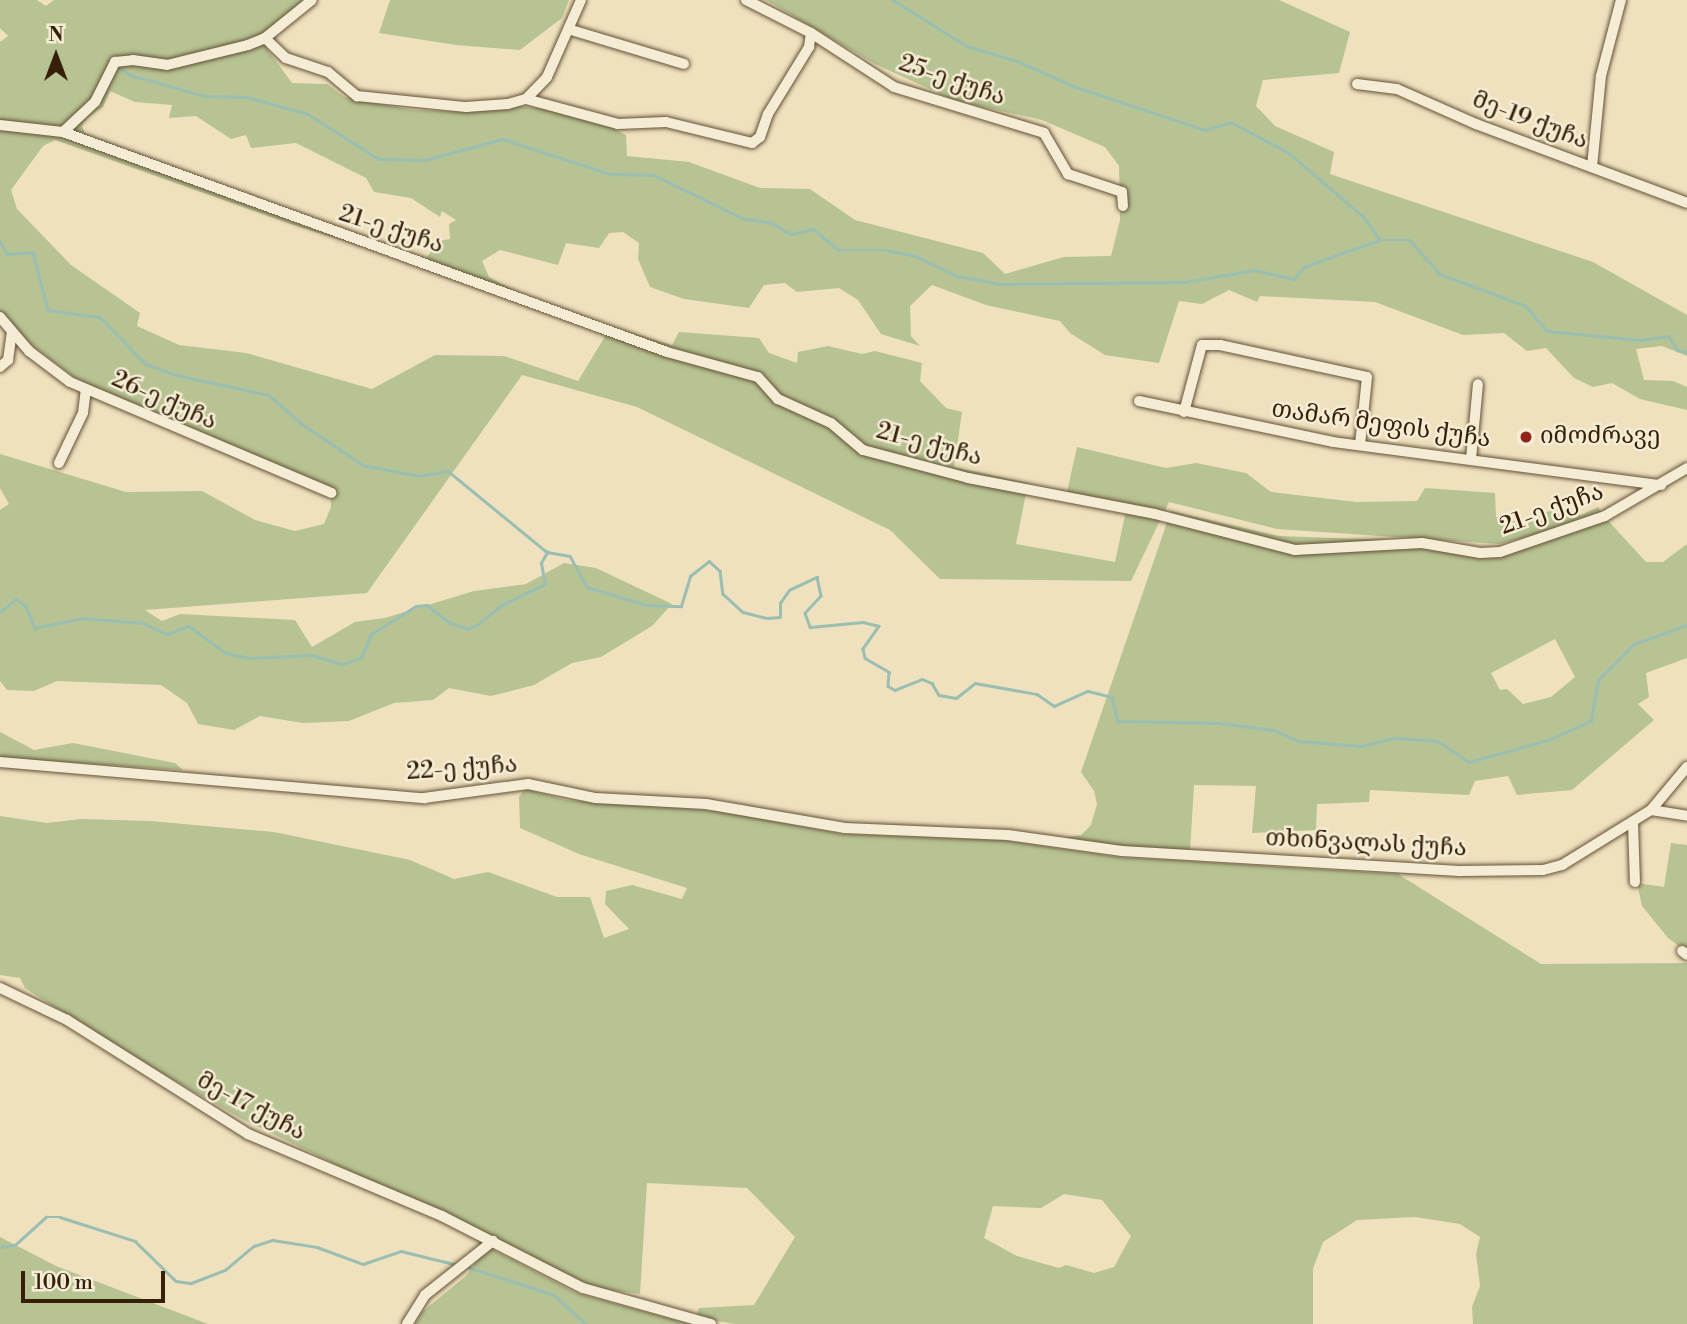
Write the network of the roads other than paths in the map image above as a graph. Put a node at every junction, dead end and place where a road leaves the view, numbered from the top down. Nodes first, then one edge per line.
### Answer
1 (312, 0) edge
2 (581, 0) edge
3 (746, 0) edge
4 (1620, 0) edge
5 (571, 30) junction
6 (811, 33) junction
7 (265, 38) junction
8 (684, 64) dead end
9 (1357, 84) dead end
10 (526, 99) junction
11 (0, 125) edge
12 (63, 132) junction
13 (1592, 167) junction
14 (1687, 203) edge
15 (1123, 206) dead end
16 (0, 317) edge
17 (12, 333) junction
18 (0, 367) edge
19 (1478, 384) dead end
20 (86, 389) junction
21 (1139, 401) dead end
22 (1184, 412) junction
23 (1360, 445) junction
24 (1471, 459) junction
25 (59, 463) dead end
26 (1687, 468) edge
27 (1661, 485) junction
28 (331, 493) dead end
29 (0, 762) edge
30 (1687, 767) edge
31 (1651, 810) junction
32 (1687, 816) edge
33 (1633, 823) junction
34 (1008, 835) joint
35 (1635, 882) dead end
36 (0, 988) edge
37 (493, 1241) junction
38 (407, 1324) edge
39 (711, 1324) edge

1 - 7 street
2 - 5 street
3 - 6 street, 25-ე ქუჩა
4 - 13 street
5 - 8 street
5 - 10 street
6 - 10 street
6 - 15 street, 25-ე ქუჩა
7 - 10 street
7 - 12 street
9 - 13 street, მე-19 ქუჩა
11 - 12 street, 21-ე ქუჩა
12 - 27 street, 21-ე ქუჩა
13 - 14 street, მე-19 ქუჩა
16 - 17 street, 26-ე ქუჩა
17 - 18 street
17 - 20 street, 26-ე ქუჩა
19 - 24 street
20 - 25 street
20 - 28 street, 26-ე ქუჩა
21 - 22 street, თამარ მეფის ქუჩა
22 - 23 street, თამარ მეფის ქუჩა
22 - 23 street
23 - 24 street, თამარ მეფის ქუჩა
24 - 27 street, თამარ მეფის ქუჩა
26 - 27 street, 21-ე ქუჩა
29 - 34 street, 22-ე ქუჩა
30 - 31 street, თხინვალას ქუჩა
31 - 32 street
31 - 33 street, თხინვალას ქუჩა
33 - 34 street, თხინვალას ქუჩა
33 - 35 street
36 - 37 street, მე-17 ქუჩა
37 - 38 street
37 - 39 street, მე-17 ქუჩა

